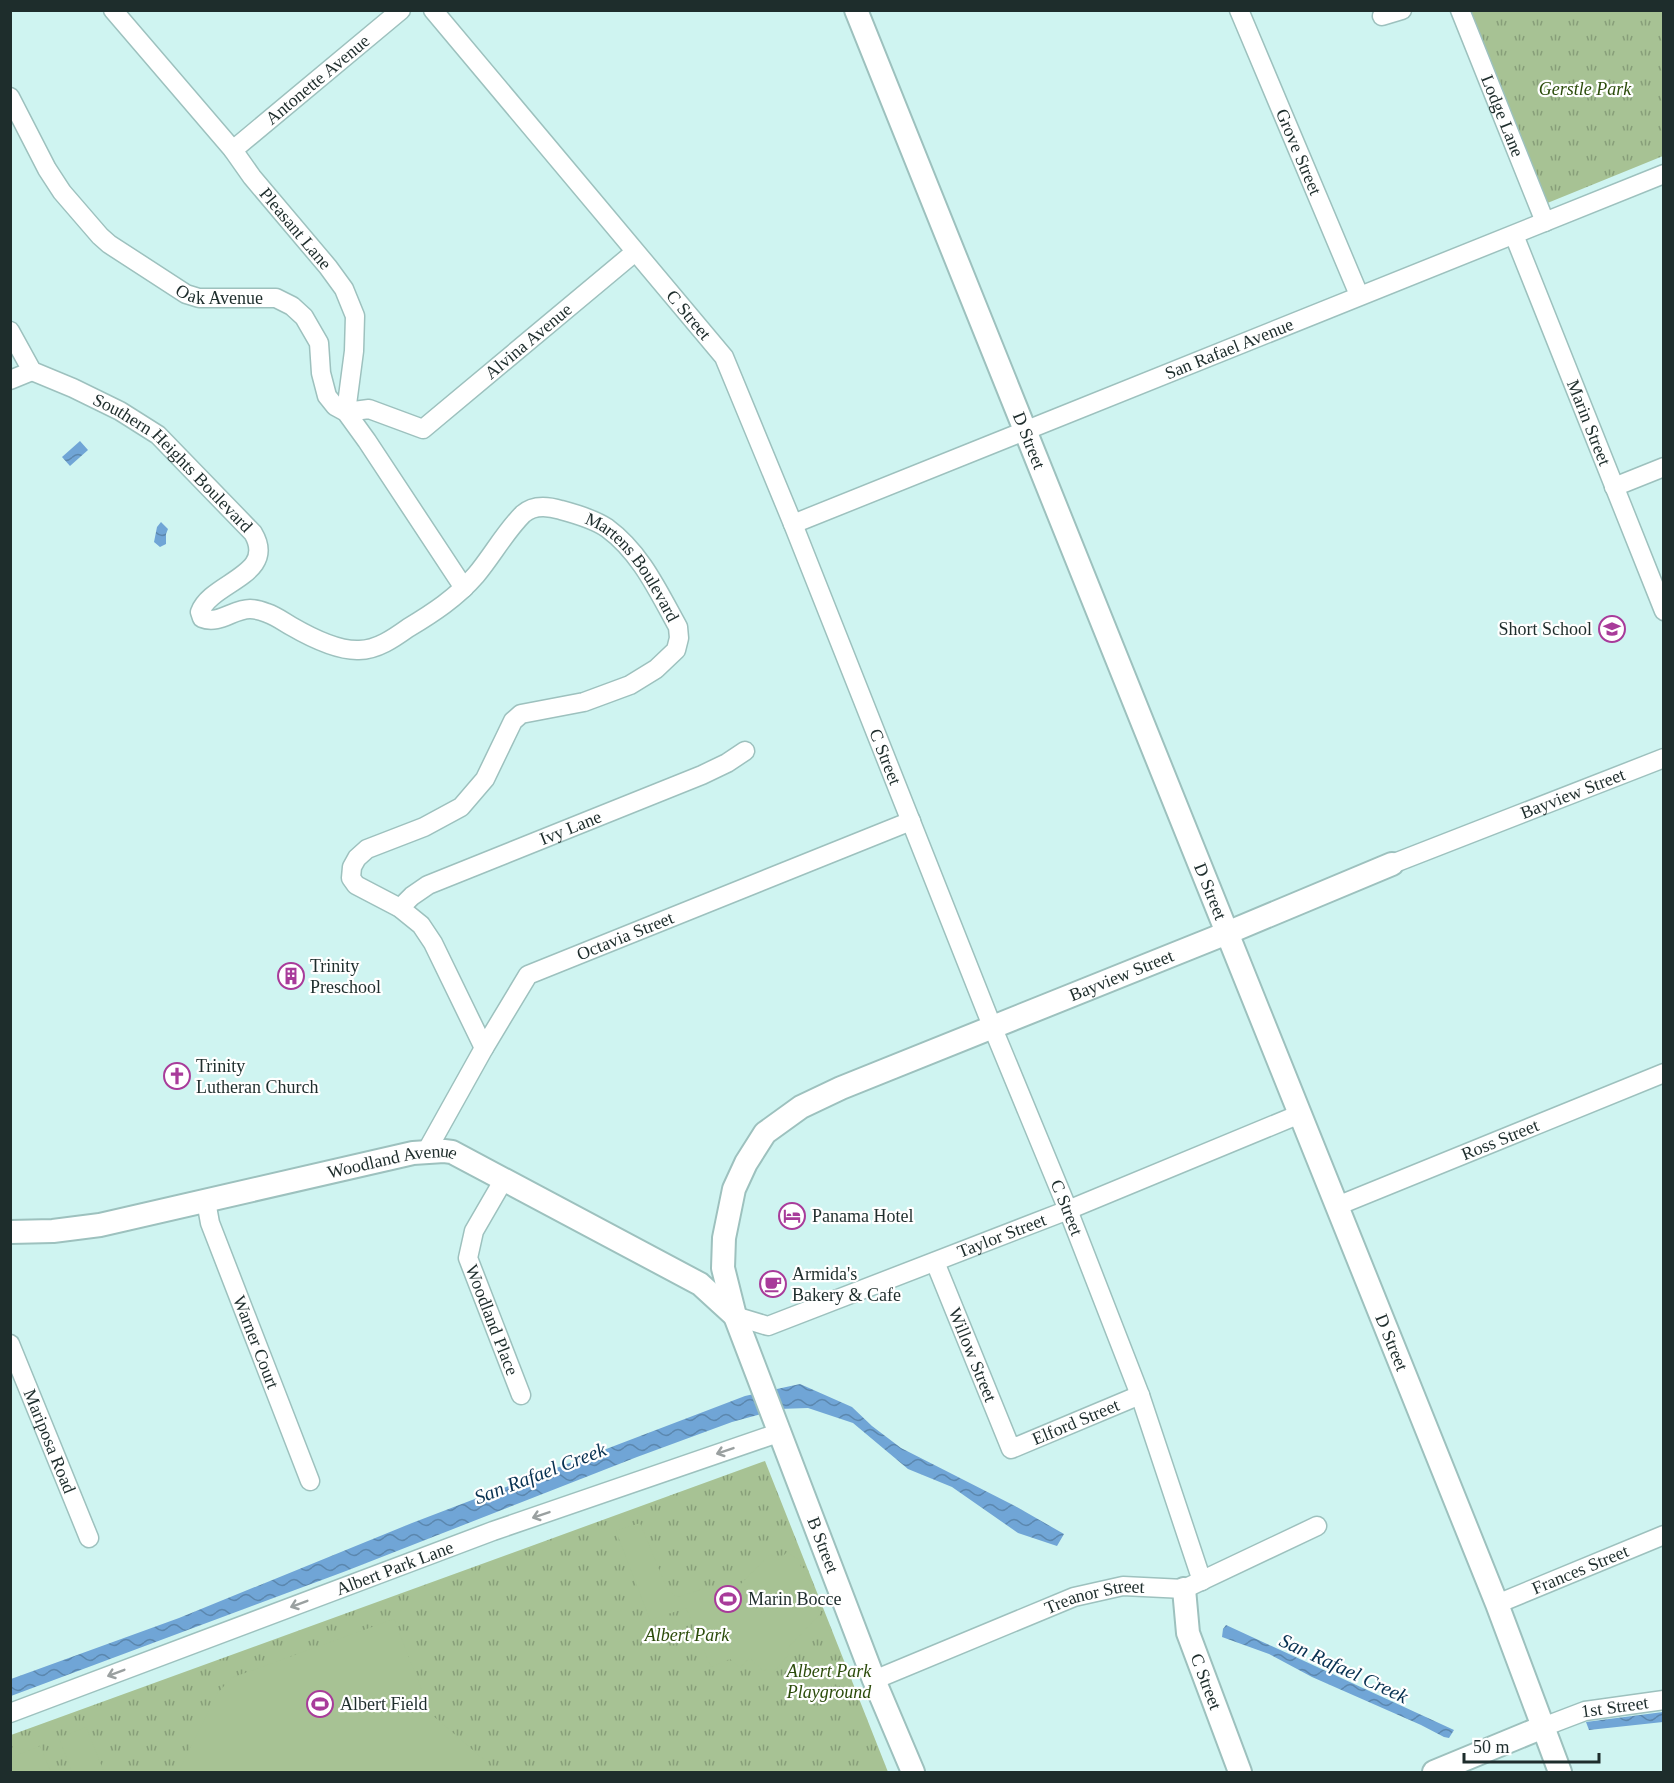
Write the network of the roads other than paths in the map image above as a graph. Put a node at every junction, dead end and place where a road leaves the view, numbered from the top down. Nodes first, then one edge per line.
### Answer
1 (113, 10) edge
2 (401, 10) edge
3 (433, 10) edge
4 (856, 10) edge
5 (1239, 10) edge
6 (1402, 10) edge
7 (1460, 10) edge
8 (1382, 16) dead end
9 (10, 97) edge
10 (233, 150) junction
11 (1664, 174) edge
12 (1545, 222) junction
13 (1514, 235) junction
14 (635, 252) junction
15 (1359, 295) junction
16 (10, 331) edge
17 (32, 371) junction
18 (10, 380) edge
19 (346, 412) junction
20 (1025, 431) junction
21 (1664, 467) edge
22 (1614, 487) junction
23 (793, 524) junction
24 (464, 588) junction
25 (1664, 611) edge
26 (200, 612) joint
27 (745, 751) dead end
28 (1664, 758) edge
29 (911, 821) junction
30 (1392, 864) joint
31 (400, 908) junction
32 (1227, 933) junction
33 (992, 1026) junction
34 (484, 1048) junction
35 (1664, 1073) edge
36 (1300, 1114) junction
37 (426, 1152) junction
38 (503, 1181) junction
39 (206, 1202) junction
40 (1337, 1206) junction
41 (1068, 1210) junction
42 (10, 1232) edge
43 (935, 1262) junction
44 (735, 1316) junction
45 (10, 1344) edge
46 (521, 1395) dead end
47 (1140, 1395) junction
48 (781, 1432) junction
49 (1011, 1449) joint
50 (310, 1481) dead end
51 (1317, 1526) dead end
52 (1664, 1535) edge
53 (89, 1538) dead end
54 (1193, 1585) junction
55 (1497, 1604) junction
56 (874, 1680) junction
57 (1664, 1700) edge
58 (10, 1713) edge
59 (1544, 1727) junction
60 (913, 1773) edge
61 (1240, 1773) edge
62 (1434, 1773) edge
63 (1560, 1773) edge

1 - 10 street, Pleasant Lane
2 - 10 street, Antonette Avenue
3 - 14 street, C Street
4 - 20 street, D Street
5 - 15 street, Grove Street
6 - 8 street
7 - 12 street, Lodge Lane
9 - 19 street, Oak Avenue
10 - 19 street, Pleasant Lane
11 - 12 street, San Rafael Avenue
12 - 13 street, San Rafael Avenue
13 - 15 street, San Rafael Avenue
13 - 22 street, Marin Street
14 - 19 street, Alvina Avenue
14 - 23 street, C Street
15 - 20 street, San Rafael Avenue
16 - 17 street
17 - 18 street
17 - 26 street, Southern Heights Boulevard
19 - 24 street, Oak Avenue
20 - 23 street, San Rafael Avenue
20 - 32 street, D Street
21 - 22 street
22 - 25 street, Marin Street
23 - 29 street, C Street
24 - 26 street, Martens Boulevard
24 - 31 street, Martens Boulevard
27 - 31 street, Ivy Lane
28 - 30 street, Bayview Street
29 - 33 street, C Street
29 - 34 street, Octavia Street
30 - 32 street, Bayview Street
31 - 34 street, Martens Boulevard
32 - 33 street, Bayview Street
32 - 36 street, D Street
33 - 41 street, C Street
33 - 44 street, Bayview Street
34 - 37 street, Octavia Street
35 - 40 street, Ross Street
36 - 40 street, D Street
36 - 41 street, Taylor Street
37 - 38 street, Woodland Avenue
37 - 39 street, Woodland Avenue
38 - 44 street, Woodland Avenue
38 - 46 street, Woodland Place
39 - 42 street, Woodland Avenue
39 - 50 street, Warner Court
40 - 55 street, D Street
41 - 43 street, Taylor Street
41 - 47 street, C Street
43 - 44 street, Taylor Street
43 - 49 street, Willow Street
44 - 48 street, B Street
45 - 53 street, Mariposa Road
47 - 49 street, Elford Street
47 - 54 street, C Street
48 - 56 street, B Street
48 -> 58 street, Albert Park Lane
51 - 54 street, Treanor Street
52 - 55 street, Frances Street
54 - 56 street, Treanor Street
54 - 61 street, C Street
55 - 59 street, D Street
56 - 60 street, B Street
57 - 59 street, 1st Street
59 - 62 street, 1st Street
59 - 63 street, D Street

